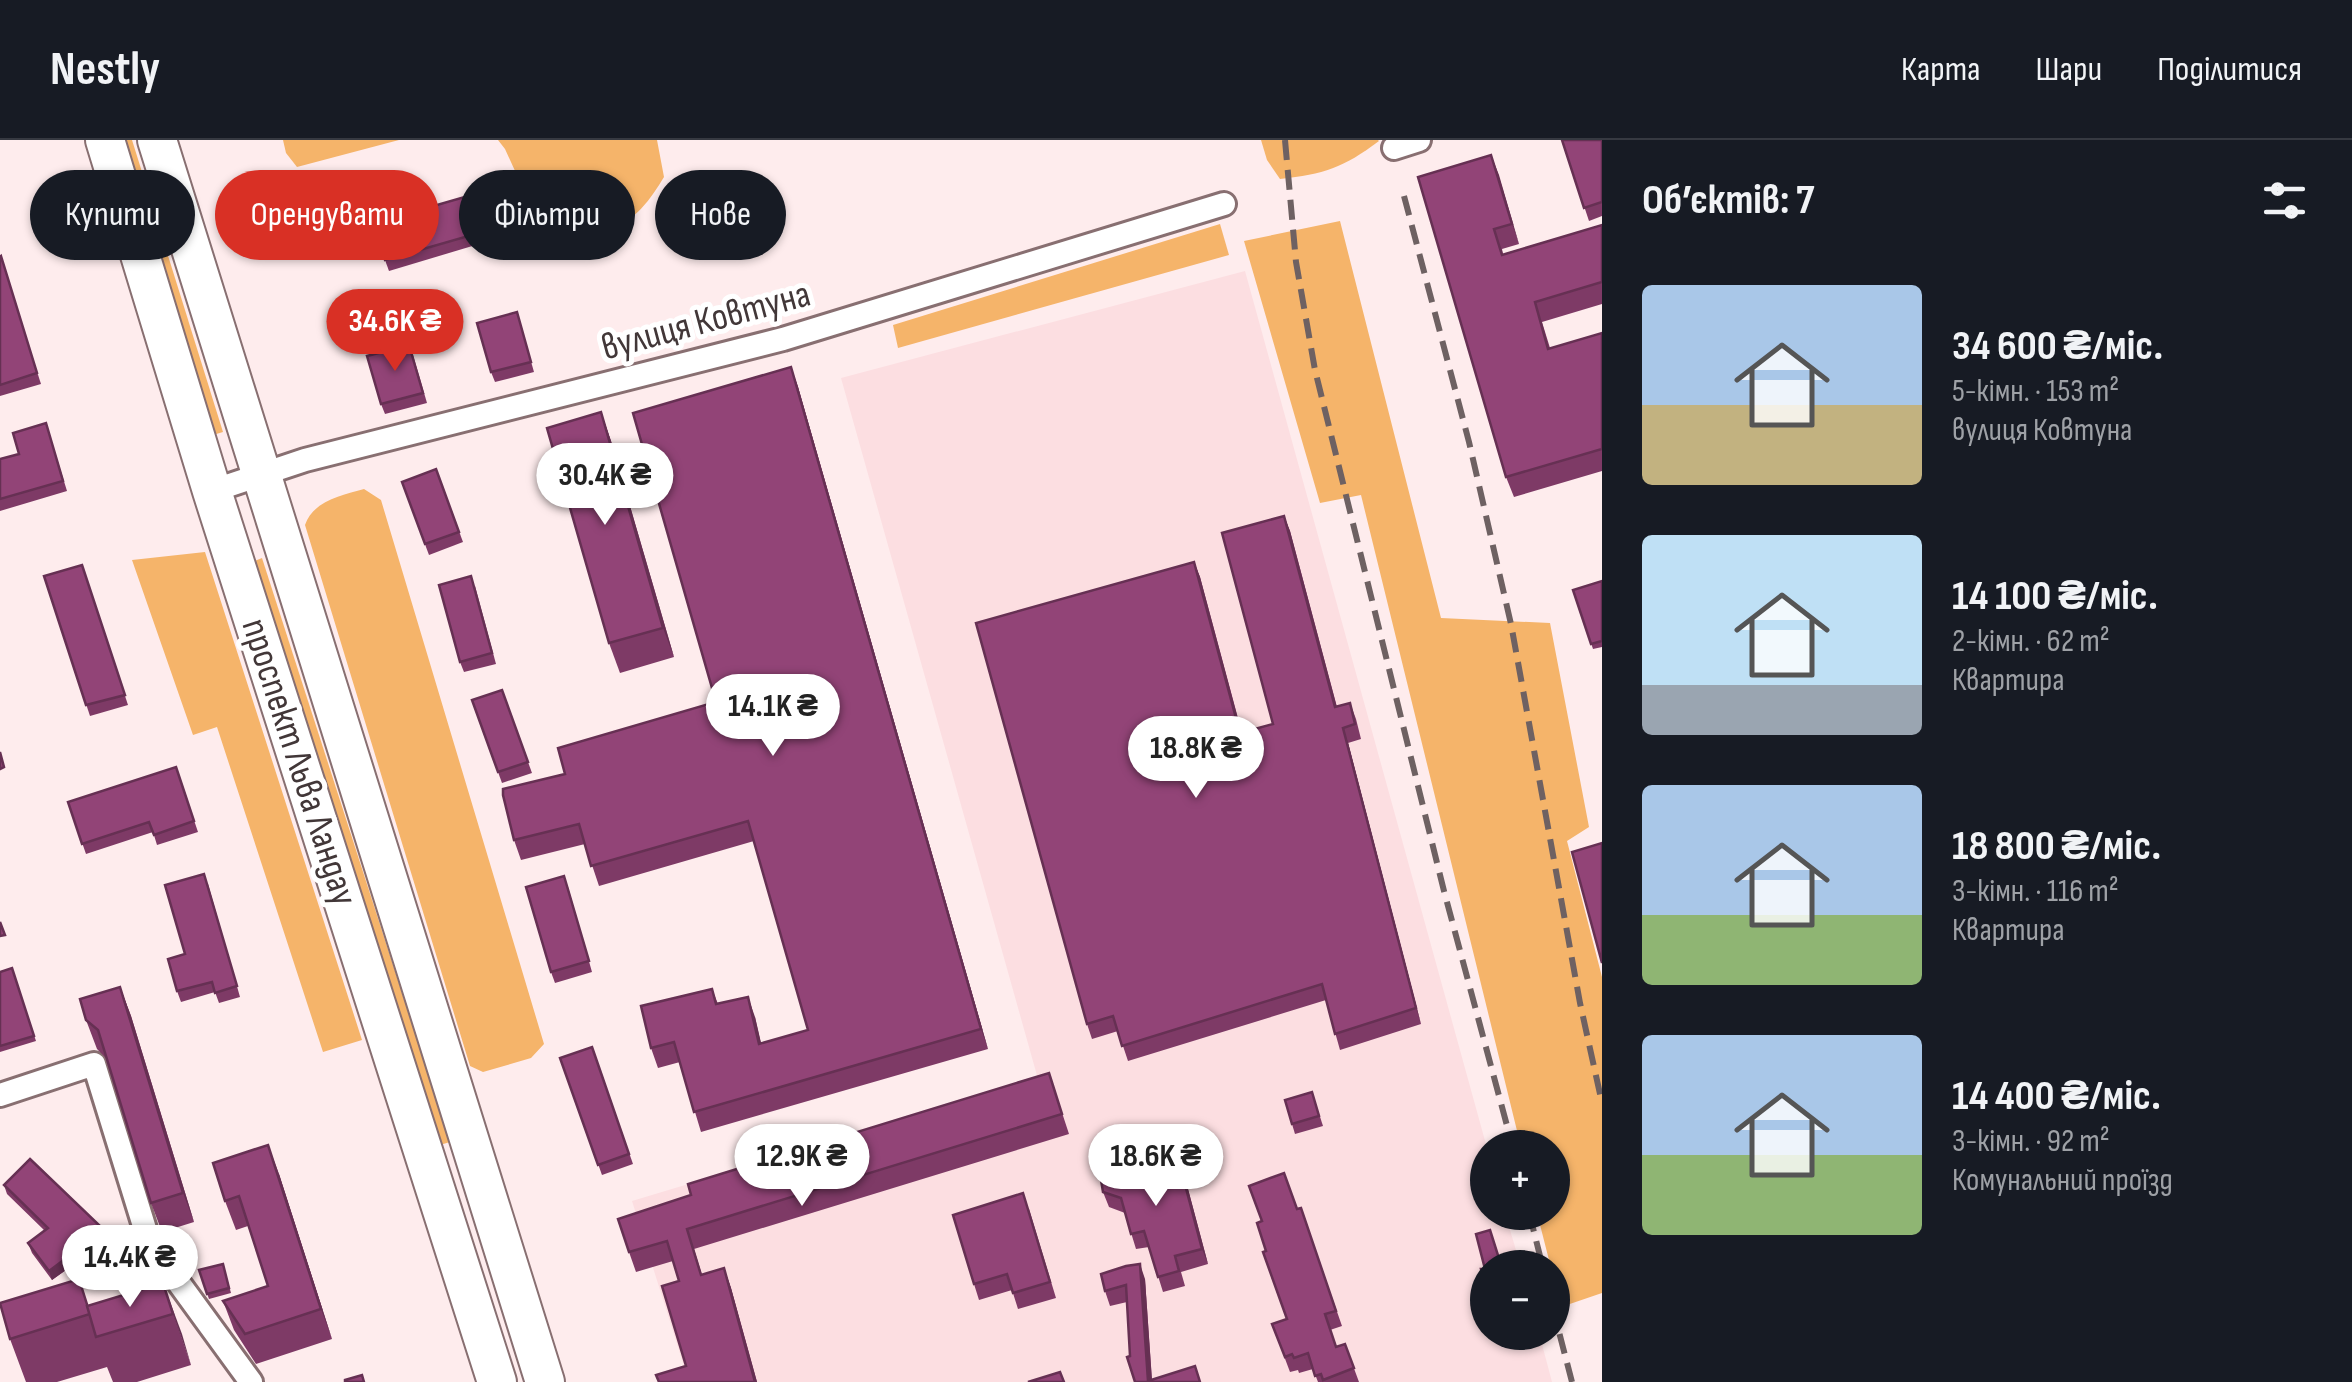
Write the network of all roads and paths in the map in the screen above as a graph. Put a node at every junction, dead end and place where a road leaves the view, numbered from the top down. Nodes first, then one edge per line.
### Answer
1 (105, 140) edge
2 (157, 140) edge
3 (1419, 140) edge
4 (1394, 148) dead end
5 (1224, 204) dead end
6 (260, 474) junction
7 (212, 490) junction
8 (0, 1095) edge
9 (530, 1332) junction
10 (492, 1364) edge
11 (251, 1382) edge
12 (545, 1382) edge

1 - 7 main road, проспект Льва Ландау
2 - 6 main road, проспект Льва Ландау
3 - 4 street
5 - 6 street, вулиця Ковтуна
6 - 7 street, вулиця Ковтуна
6 - 9 main road, проспект Льва Ландау
7 - 10 main road, проспект Льва Ландау
8 - 11 street
9 - 10 main road
9 - 12 main road, проспект Льва Ландау

